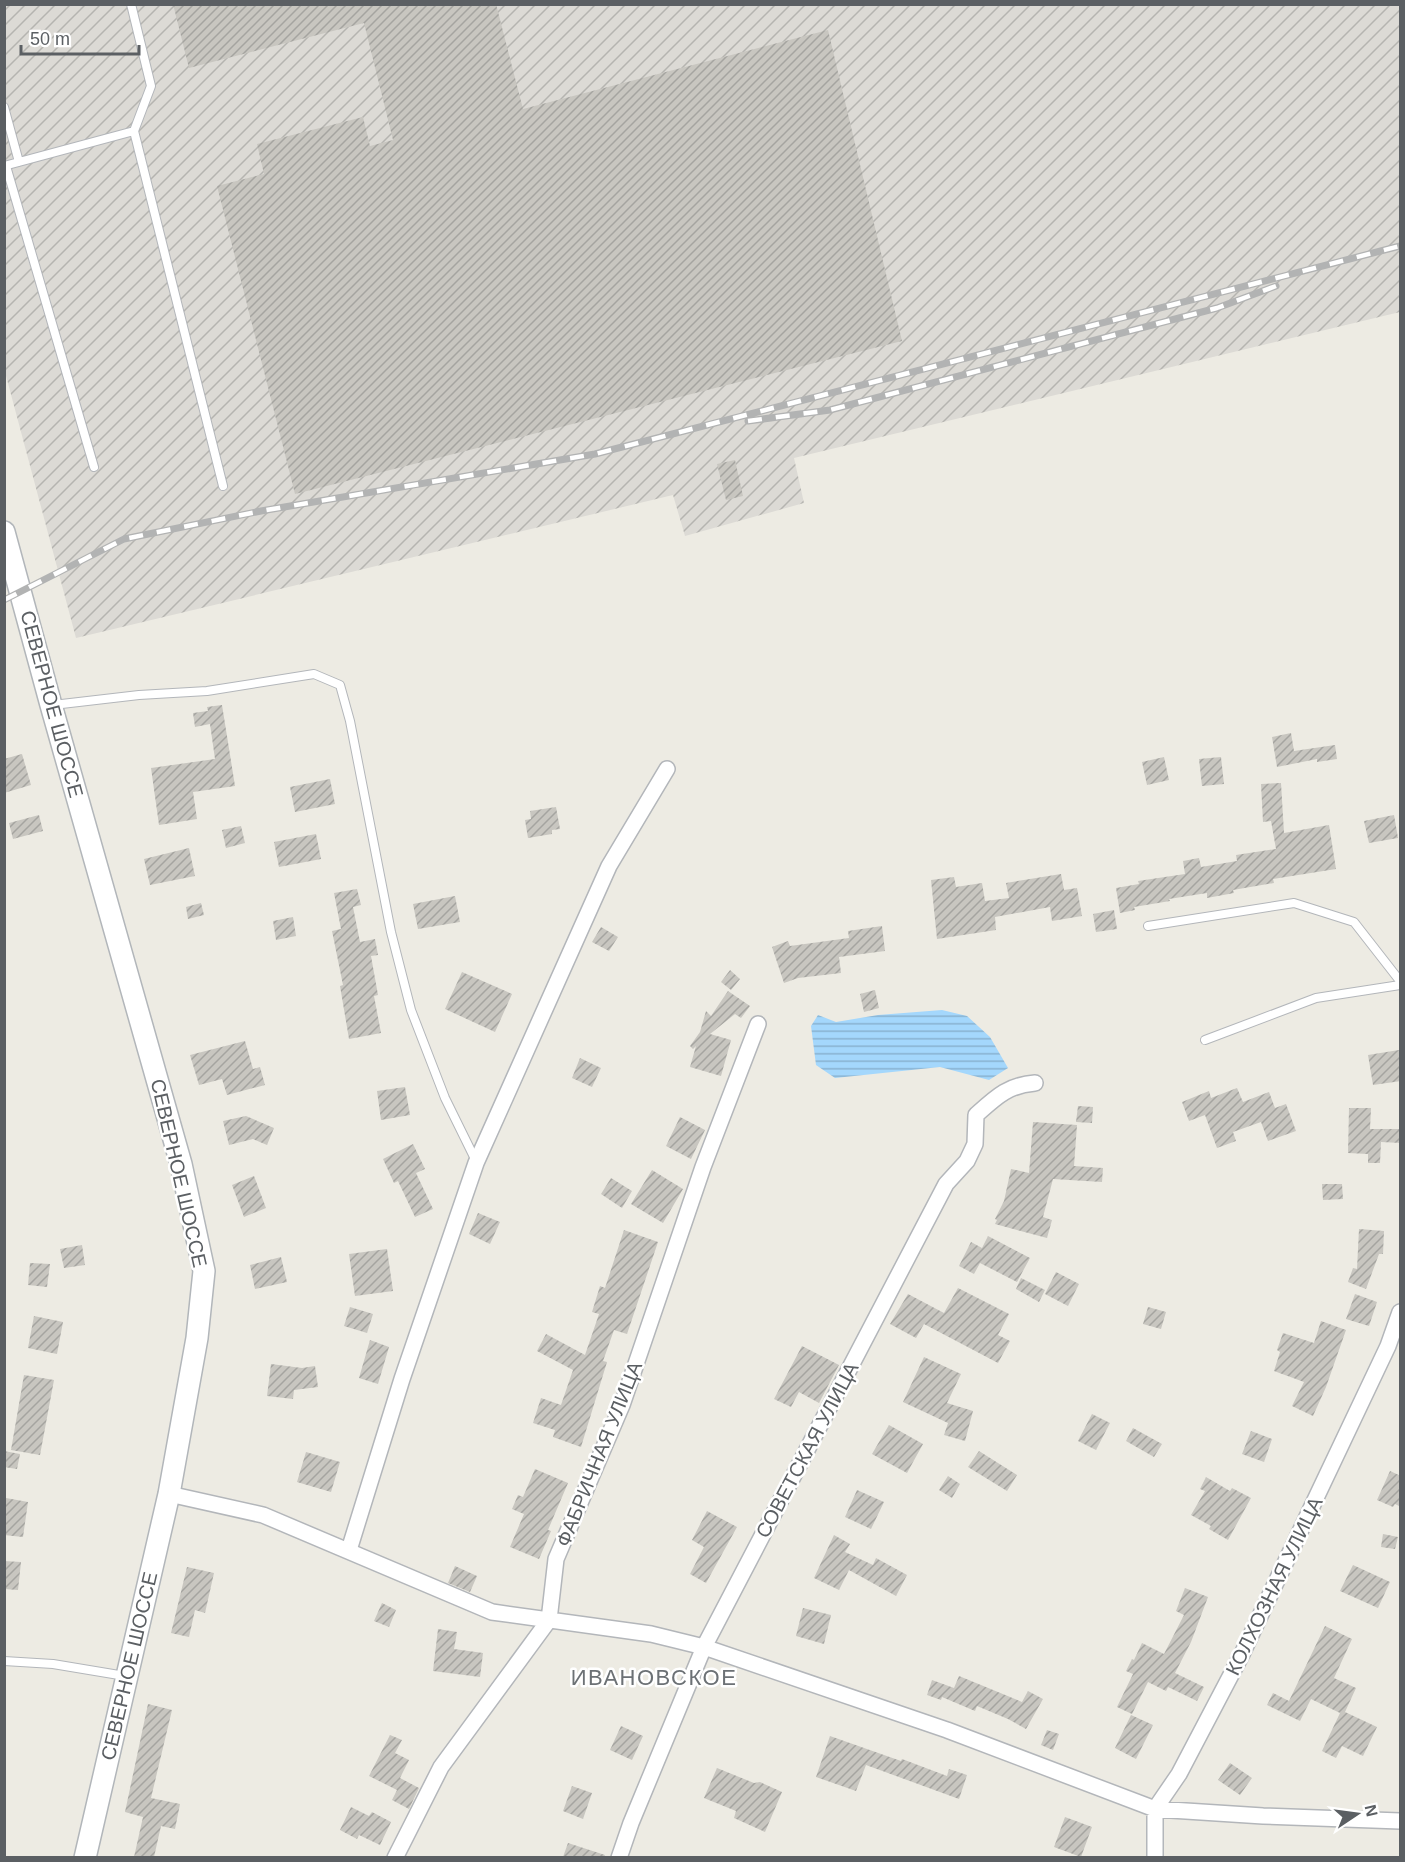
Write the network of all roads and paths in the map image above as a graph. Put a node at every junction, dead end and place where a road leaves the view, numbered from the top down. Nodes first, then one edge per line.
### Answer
1 (131, 4) edge
2 (4, 107) edge
3 (134, 131) junction
4 (19, 162) junction
5 (5, 166) edge
6 (94, 467) dead end
7 (223, 486) dead end
8 (4, 532) edge
9 (51, 705) junction
10 (667, 769) dead end
11 (1148, 927) dead end
12 (1401, 983) edge
13 (758, 1024) dead end
14 (1205, 1040) dead end
15 (1035, 1083) dead end
16 (476, 1163) junction
17 (1401, 1312) edge
18 (169, 1494) junction
19 (349, 1550) junction
20 (549, 1620) junction
21 (704, 1647) junction
22 (4, 1661) edge
23 (126, 1677) junction
24 (1155, 1809) junction
25 (1401, 1821) edge
26 (85, 1857) edge
27 (395, 1857) edge
28 (619, 1857) edge
29 (1155, 1857) edge

1 - 3 lane
2 - 4 lane
3 - 4 lane
3 - 7 lane
4 - 5 lane
5 - 6 lane
8 - 9 main road, СЕВЕРНОЕ ШОССЕ
9 - 16 lane
9 - 18 main road, СЕВЕРНОЕ ШОССЕ
10 - 16 street
11 - 12 lane
12 - 14 lane
13 - 20 street, ФАБРИЧНАЯ УЛИЦА
15 - 21 street, СОВЕТСКАЯ УЛИЦА
16 - 19 street
17 - 24 street, КОЛХОЗНАЯ УЛИЦА
18 - 19 street
18 - 23 main road, СЕВЕРНОЕ ШОССЕ
19 - 20 street
20 - 21 street
20 - 27 street, ФАБРИЧНАЯ УЛИЦА
21 - 24 street
21 - 28 street, СОВЕТСКАЯ УЛИЦА
22 - 23 lane
23 - 26 main road, СЕВЕРНОЕ ШОССЕ
24 - 25 street
24 - 29 street

